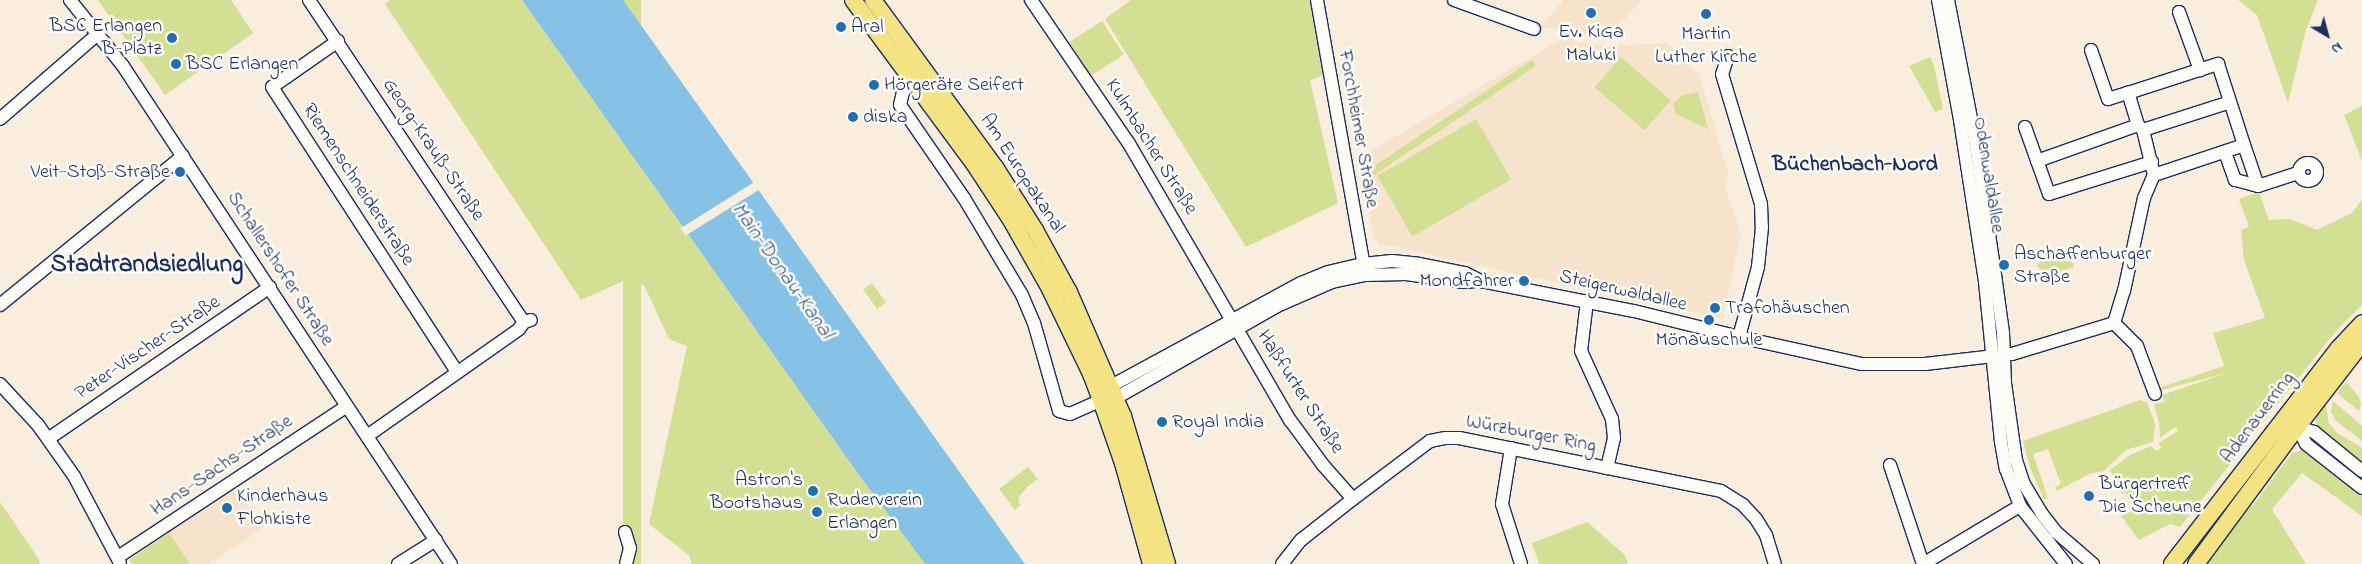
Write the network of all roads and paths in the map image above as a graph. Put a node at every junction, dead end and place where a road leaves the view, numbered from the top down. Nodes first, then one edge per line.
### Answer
1 (70, 0) edge
2 (309, 0) edge
3 (853, 0) edge
4 (873, 0) edge
5 (1031, 0) edge
6 (1317, 0) edge
7 (1454, 0) edge
8 (1938, 0) edge
9 (1948, 0) edge
10 (2179, 12) dead end
11 (1534, 29) dead end
12 (99, 33) junction
13 (338, 41) junction
14 (2091, 50) dead end
15 (1728, 56) dead end
16 (2200, 70) junction
17 (914, 81) junction
18 (2128, 93) junction
19 (2230, 102) junction
20 (0, 119) edge
21 (2025, 127) dead end
22 (2140, 128) junction
23 (2244, 145) junction
24 (2225, 152) junction
25 (183, 156) junction
26 (2037, 161) junction
27 (2152, 162) junction
28 (2298, 173) dead end
29 (2154, 175) junction
30 (2258, 186) junction
31 (1364, 270) junction
32 (270, 287) junction
33 (1587, 301) junction
34 (0, 305) edge
35 (2362, 323) edge
36 (1234, 324) junction
37 (2114, 324) junction
38 (1739, 338) junction
39 (2362, 343) edge
40 (1999, 356) junction
41 (457, 372) junction
42 (0, 384) edge
43 (2155, 394) dead end
44 (1109, 395) junction
45 (347, 406) junction
46 (2291, 422) junction
47 (367, 436) junction
48 (48, 439) junction
49 (1512, 448) junction
50 (1890, 465) dead end
51 (1607, 468) junction
52 (2362, 471) edge
53 (2362, 488) edge
54 (1352, 499) junction
55 (2020, 506) junction
56 (625, 532) dead end
57 (436, 540) junction
58 (2058, 554) junction
59 (120, 560) edge
60 (398, 564) edge
61 (451, 564) edge
62 (626, 564) edge
63 (1151, 564) edge
64 (1167, 564) edge
65 (1282, 564) edge
66 (1520, 564) edge
67 (1775, 564) edge
68 (1923, 564) edge
69 (2066, 564) edge
70 (2070, 564) edge
71 (2093, 564) edge
72 (2172, 564) edge
73 (2196, 564) edge

1 - 12 street, Schallershofer Straße
2 - 13 street, Georg-Krauß-Straße
3 - 17 main road, Am Europakanal
4 - 44 main road, Am Europakanal
5 - 36 street, Kulmbacher Straße
6 - 31 street, Forchheimer Straße
7 - 11 street
8 - 40 street, Odenwaldallee
9 - 40 street, Odenwaldallee
10 - 16 street
12 - 20 street
12 - 25 street, Schallershofer Straße
13 - 41 street, Riemenschneiderstraße
13 - 41 street, Georg-Krauß-Straße
14 - 18 street
15 - 38 street
16 - 18 street
16 - 19 street
17 - 44 main road, Am Europakanal
17 - 44 street
18 - 22 street
19 - 22 street
19 - 23 street
21 - 26 street
22 - 26 street
22 - 27 street
23 - 24 street
23 - 30 street
24 - 29 street
24 - 30 street
25 - 32 street, Schallershofer Straße
25 - 34 street
26 - 27 street
27 - 29 street
28 - 30 street
29 - 37 street
31 - 33 street, Steigerwaldallee
31 - 36 street, Steigerwaldallee
32 - 45 street, Schallershofer Straße
32 - 48 street, Peter-Vischer-Straße
33 - 38 street, Steigerwaldallee
33 - 51 street
35 - 46 main road, Adenauerring
36 - 44 street, Steigerwaldallee
36 - 54 street, Haßfurter Straße
37 - 40 street
37 - 43 street
38 - 40 street, Steigerwaldallee
39 - 46 main road, Adenauerring
40 - 55 street, Odenwaldallee
40 - 71 street, Odenwaldallee
41 - 47 street, Georg-Krauß-Straße
42 - 48 street
44 - 63 main road, Am Europakanal
44 - 64 main road, Am Europakanal
45 - 47 street, Schallershofer Straße
45 - 59 street, Hans-Sachs-Straße
46 - 52 street
46 - 53 street
46 - 72 main road, Adenauerring
46 - 73 main road, Adenauerring
47 - 57 street, Schallershofer Straße
48 - 59 street
49 - 51 street, Würzburger Ring
49 - 54 street, Würzburger Ring
49 - 66 street
50 - 68 street
51 - 67 street, Würzburger Ring
54 - 65 street, Würzburger Ring
55 - 58 street, Odenwaldallee
55 - 68 street
56 - 62 street
57 - 60 street
57 - 61 street, Schallershofer Straße
58 - 69 street, Odenwaldallee
58 - 70 street, Odenwaldallee

